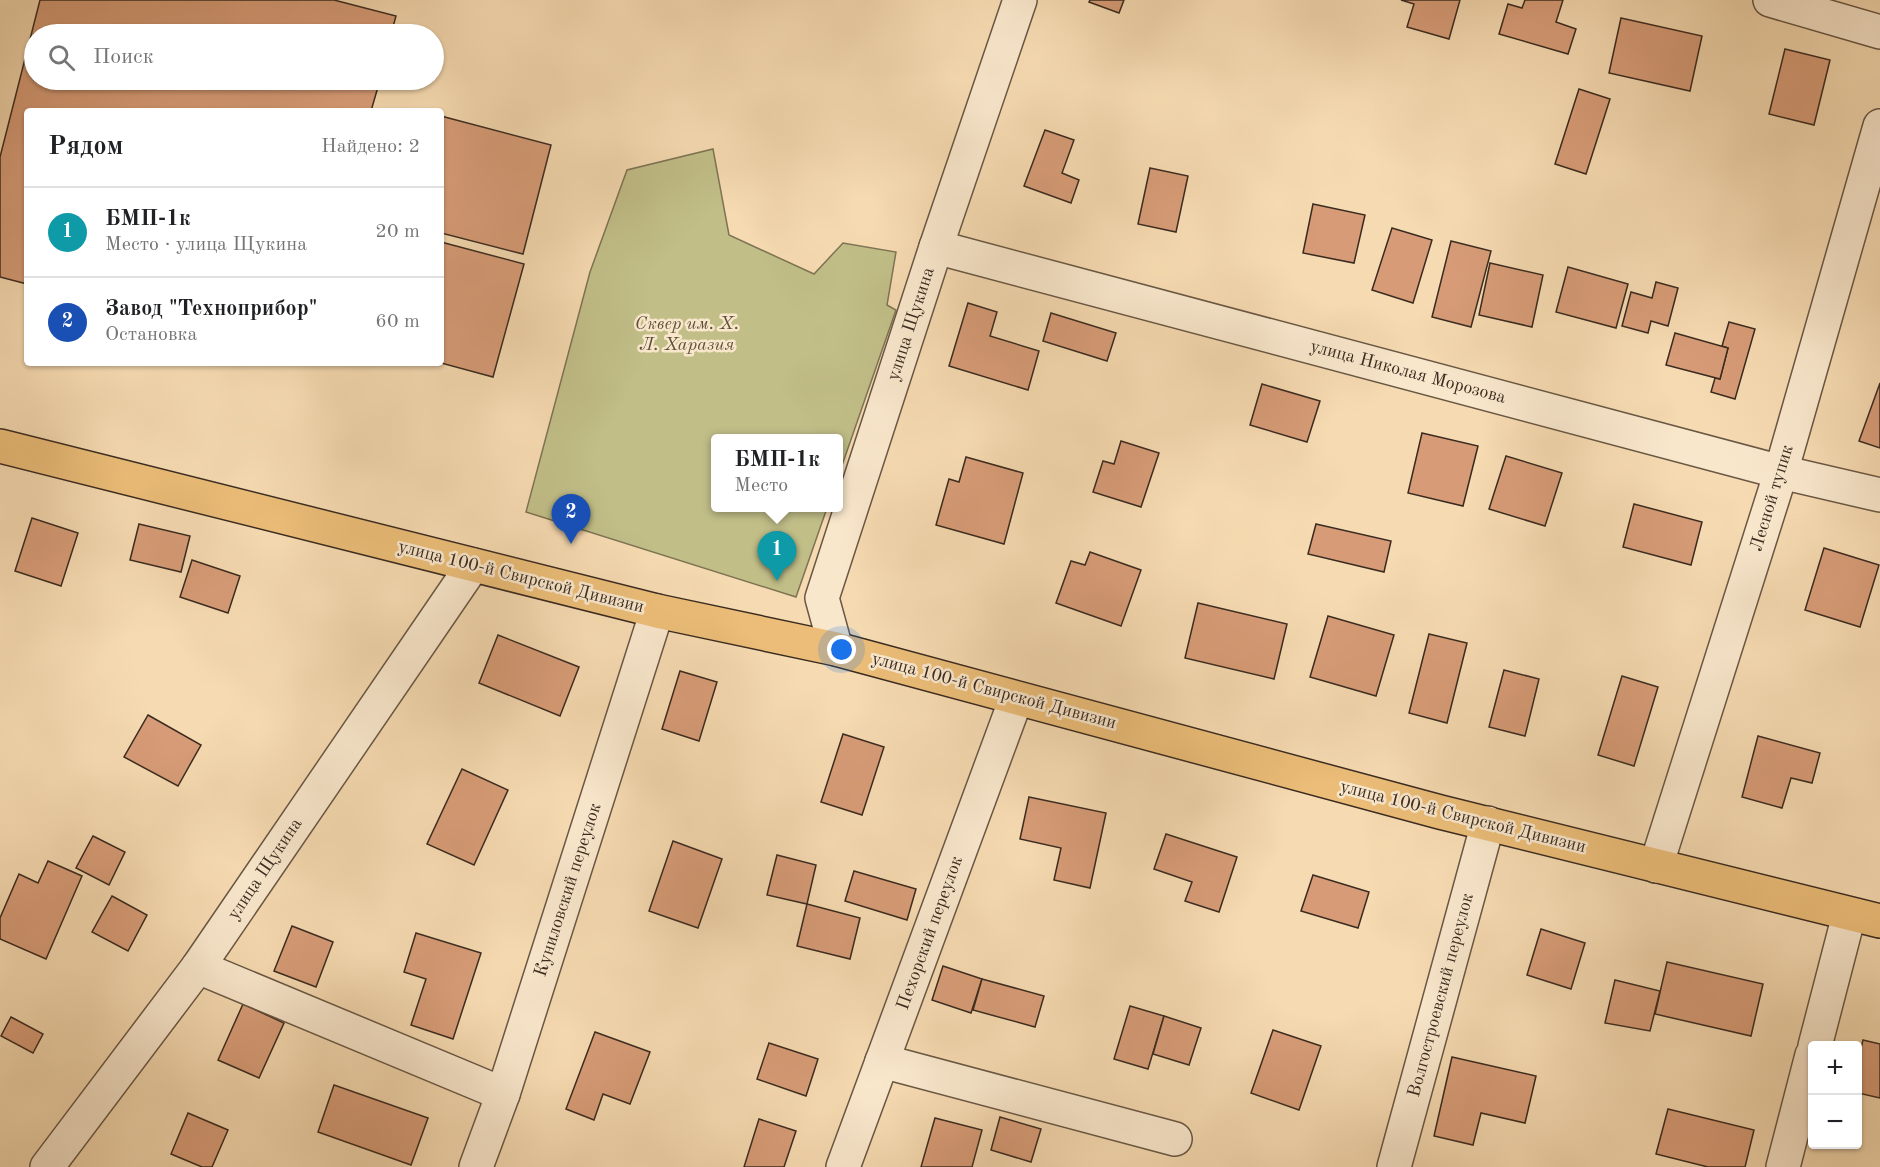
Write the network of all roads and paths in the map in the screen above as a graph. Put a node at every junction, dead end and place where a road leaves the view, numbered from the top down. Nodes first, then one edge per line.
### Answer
1 (1020, 0) edge
2 (1770, 0) edge
3 (1880, 32) edge
4 (1880, 126) edge
5 (936, 247) junction
6 (0, 446) edge
7 (1781, 472) junction
8 (1880, 495) edge
9 (473, 564) junction
10 (657, 611) junction
11 (836, 649) junction
12 (1016, 699) junction
13 (1488, 823) junction
14 (1656, 866) junction
15 (1865, 918) edge
16 (198, 967) junction
17 (1817, 1041) edge
18 (882, 1060) junction
19 (1808, 1070) edge
20 (503, 1094) junction
21 (1175, 1139) dead end
22 (47, 1167) edge
23 (476, 1167) edge
24 (843, 1167) edge
25 (1394, 1167) edge
26 (1783, 1167) edge

1 - 5 street, улица Щукина
2 - 3 street
4 - 7 street, Лесной тупик
5 - 7 street, улица Николая Морозова
5 - 11 street, улица Щукина
6 - 9 main road, улица 100-й Свирской Дивизии
7 - 8 street, улица Николая Морозова
7 - 14 street, Лесной тупик
9 - 10 main road, улица 100-й Свирской Дивизии
9 - 16 street, улица Щукина
10 - 11 main road, улица 100-й Свирской Дивизии
10 - 20 street, Куниловский переулок
11 - 12 main road, улица 100-й Свирской Дивизии
12 - 13 main road, улица 100-й Свирской Дивизии
12 - 18 street, Пехорский переулок
13 - 14 main road, улица 100-й Свирской Дивизии
13 - 25 street, Волгостроевский переулок
14 - 15 main road, улица 100-й Свирской Дивизии
15 - 17 street
16 - 20 street
16 - 22 street, улица Щукина
18 - 21 street
18 - 24 street, Пехорский переулок
19 - 26 street
20 - 23 street, Куниловский переулок

